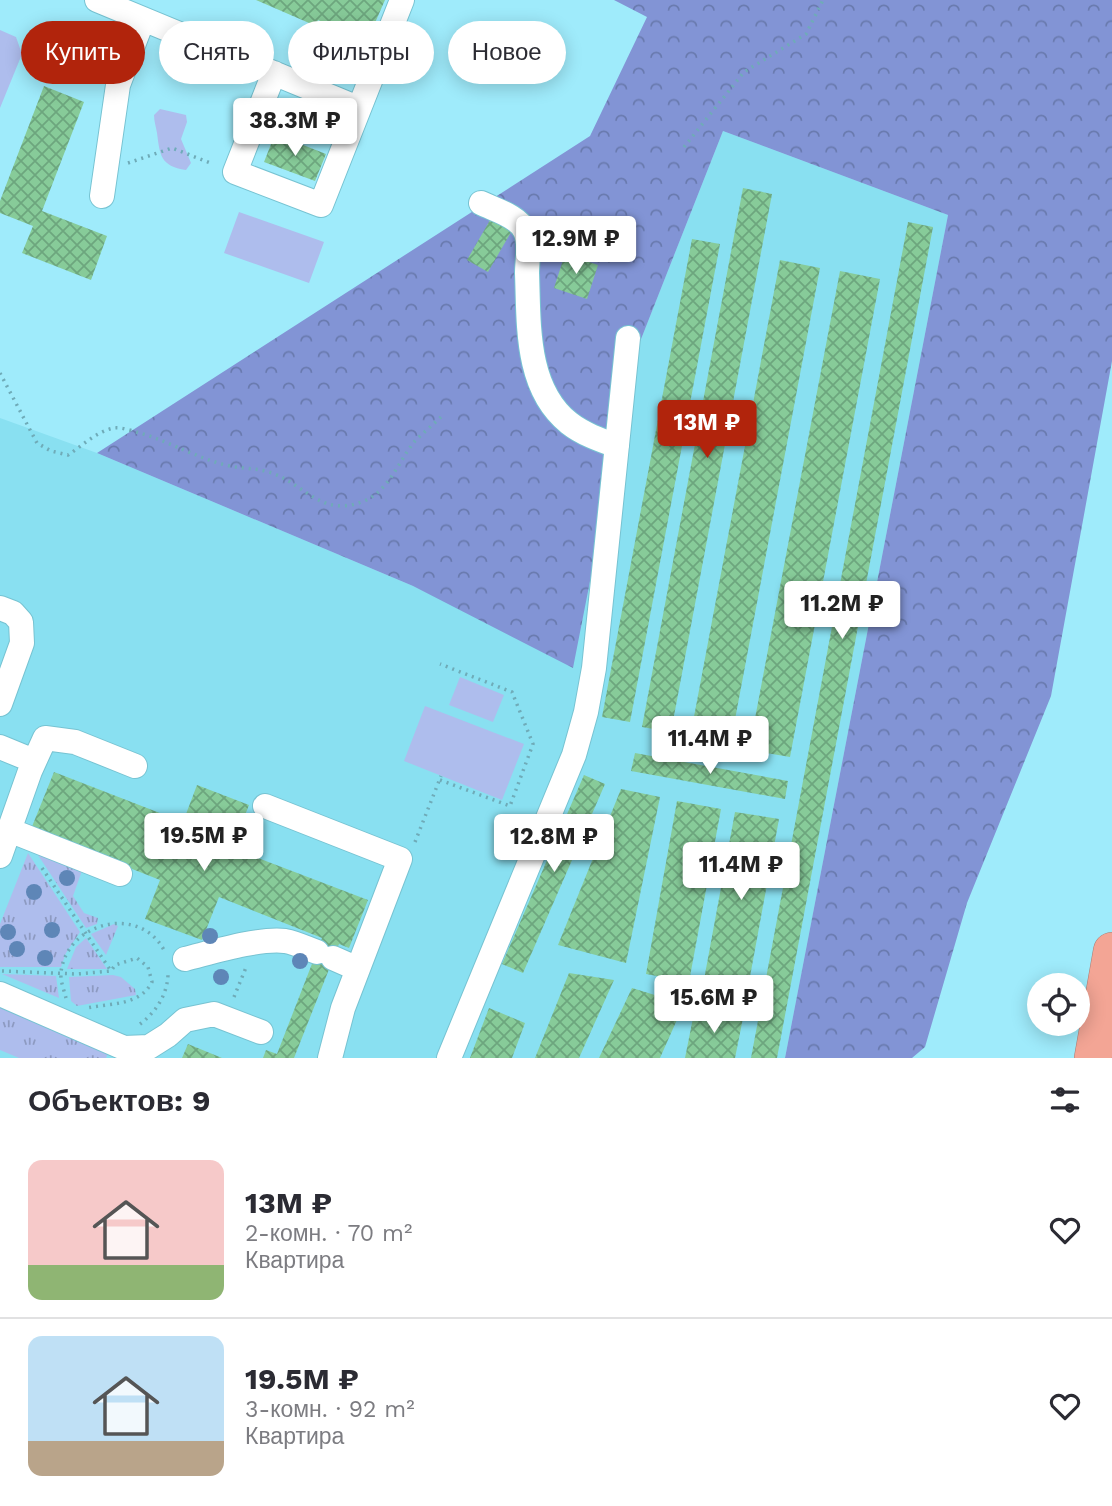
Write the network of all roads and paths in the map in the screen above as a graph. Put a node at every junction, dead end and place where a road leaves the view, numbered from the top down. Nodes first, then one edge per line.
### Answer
1 (97, 0) edge
2 (402, 0) edge
3 (823, 0) edge
4 (143, 19) junction
5 (159, 26) edge
6 (274, 73) edge
7 (270, 84) edge
8 (358, 108) junction
9 (684, 147) dead end
10 (106, 170) junction
11 (235, 172) junction
12 (102, 196) dead end
13 (481, 203) dead end
14 (628, 338) dead end
15 (0, 373) edge
16 (443, 415) dead end
17 (617, 446) junction
18 (0, 608) edge
19 (440, 664) dead end
20 (0, 704) edge
21 (0, 747) edge
22 (34, 761) junction
23 (135, 766) dead end
24 (265, 806) dead end
25 (5, 842) edge
26 (401, 859) junction
27 (120, 874) dead end
28 (86, 934) junction
29 (255, 944) junction
30 (1112, 951) edge
31 (173, 959) junction
32 (358, 969) junction
33 (0, 971) edge
34 (111, 971) junction
35 (61, 973) junction
36 (0, 993) edge
37 (130, 1001) dead end
38 (68, 1007) dead end
39 (86, 1012) dead end
40 (93, 1015) dead end
41 (226, 1018) junction
42 (133, 1029) dead end
43 (261, 1032) dead end
44 (330, 1058) edge
45 (449, 1058) edge
46 (1093, 1058) edge

1 - 4 street
2 - 8 street
3 - 9 path
4 - 5 street
4 - 10 street
6 - 8 street
7 - 11 street
8 - 11 street
10 - 11 path
10 - 12 street
13 - 17 street
14 - 17 street
15 - 16 path
17 - 45 street
18 - 20 street
19 - 26 path
21 - 22 street
22 - 23 street
22 - 25 street
24 - 26 street
25 - 27 street
25 - 28 path
26 - 32 street
28 - 31 path
28 - 34 path
28 - 35 path
29 - 31 street
29 - 32 street
29 - 41 path
30 - 46 highway
31 - 42 path
32 - 44 street
33 - 35 path
34 - 35 path
34 - 37 path
35 - 38 path
36 - 41 street
39 - 40 path
41 - 43 street

